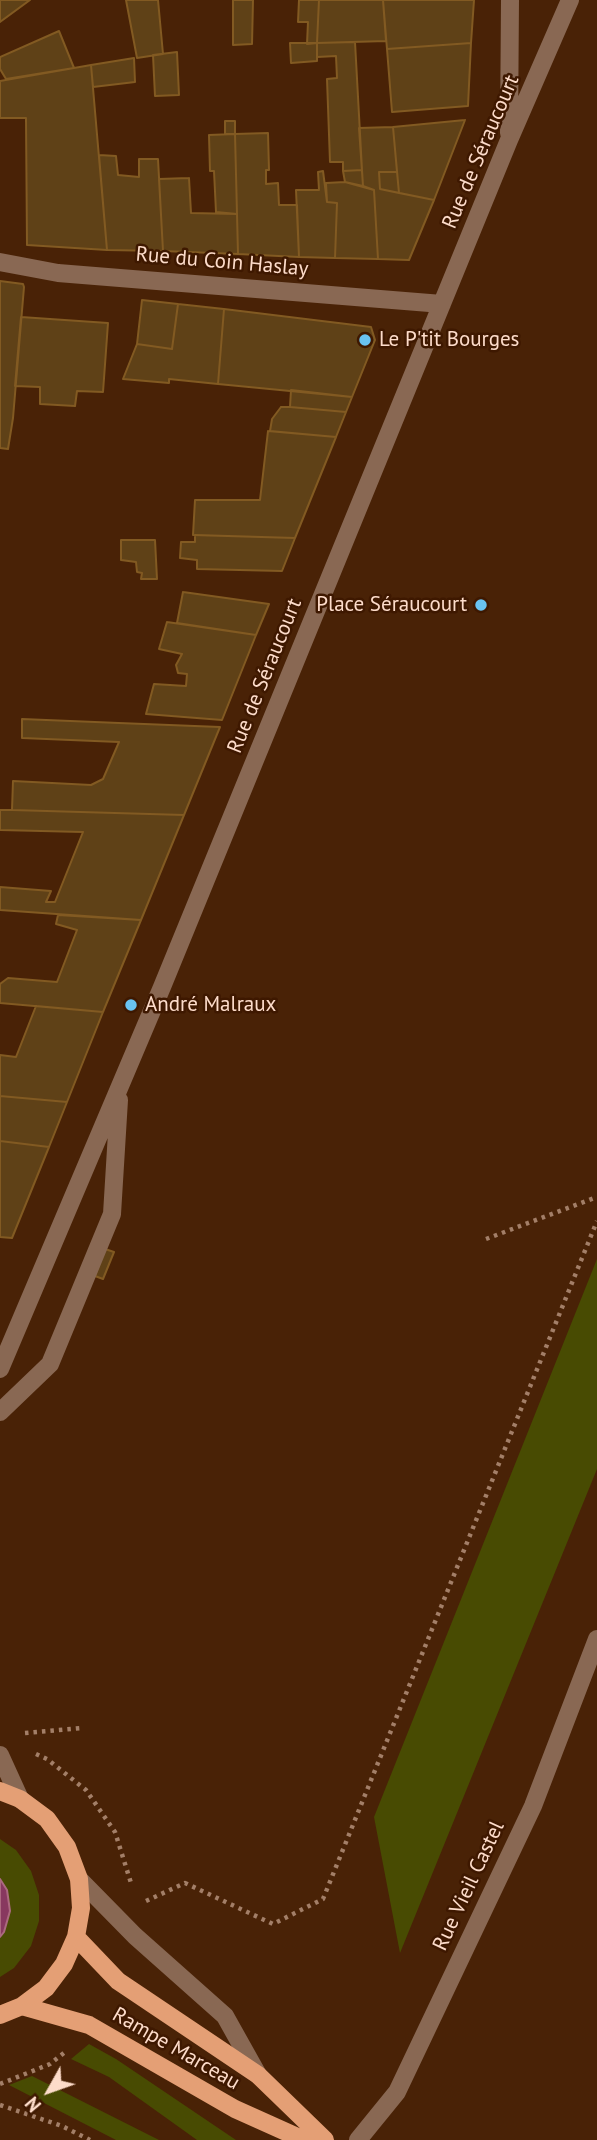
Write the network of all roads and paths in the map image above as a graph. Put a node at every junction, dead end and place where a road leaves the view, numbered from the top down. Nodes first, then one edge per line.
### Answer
1 (510, 0) edge
2 (570, 0) edge
3 (509, 140) junction
4 (0, 262) edge
5 (442, 304) junction
6 (120, 1086) junction
7 (597, 1197) edge
8 (597, 1221) edge
9 (486, 1239) dead end
10 (0, 1369) edge
11 (0, 1412) edge
12 (597, 1639) edge
13 (82, 1728) dead end
14 (14, 1733) dead end
15 (0, 1755) edge
16 (0, 1791) edge
17 (20, 1799) junction
18 (79, 1879) junction
19 (143, 1902) dead end
20 (76, 1937) junction
21 (22, 2006) junction
22 (0, 2015) edge
23 (258, 2075) junction
24 (0, 2105) edge
25 (90, 2140) edge
26 (304, 2140) edge
27 (325, 2140) edge
28 (358, 2140) edge

1 - 3 street
2 - 3 street, Rue de Séraucourt
3 - 5 street, Rue de Séraucourt
4 - 5 street, Rue du Coin Haslay
5 - 6 street, Rue de Séraucourt
6 - 10 street, Rue de Séraucourt
6 - 11 street
7 - 9 path
8 - 19 path
12 - 28 street, Rue Vieil Castel
13 - 14 path
15 - 17 street
16 - 17 main road
17 - 18 main road
18 - 20 main road
18 - 23 street, Rampe Marceau
20 - 21 main road
20 - 23 main road, Rampe Marceau
21 - 22 main road
21 - 26 main road, Rampe Marceau
23 - 27 main road, Rampe Marceau
24 - 25 path

